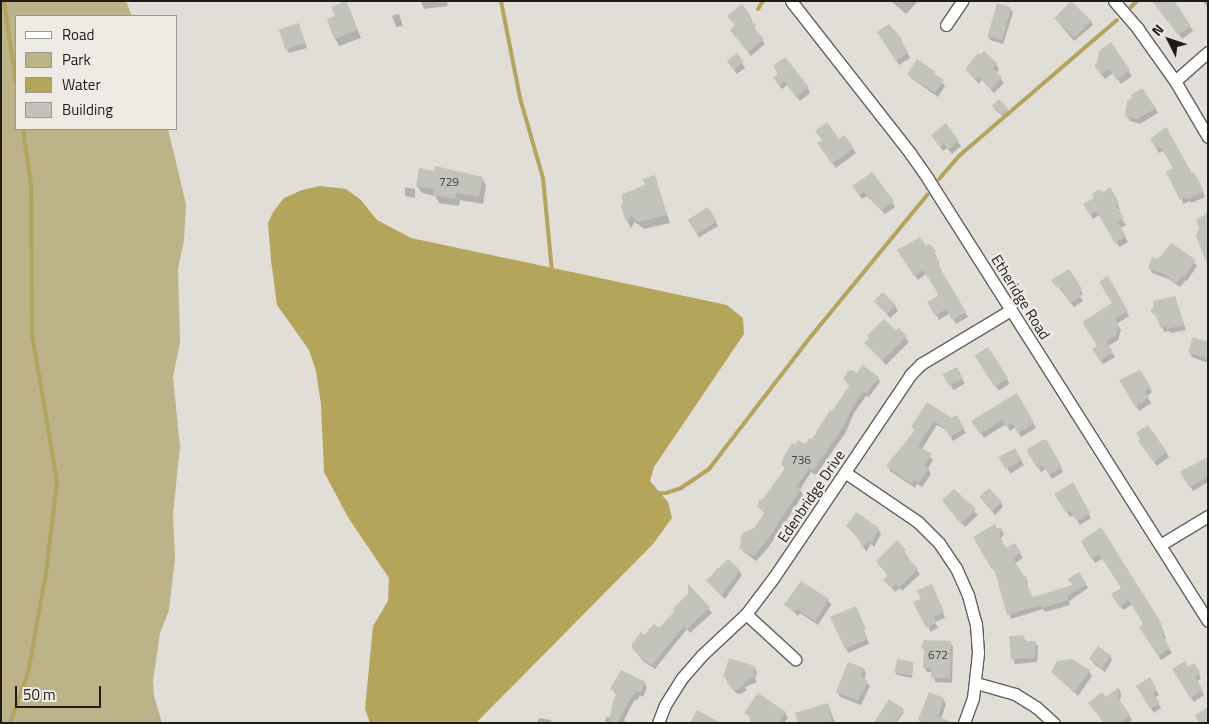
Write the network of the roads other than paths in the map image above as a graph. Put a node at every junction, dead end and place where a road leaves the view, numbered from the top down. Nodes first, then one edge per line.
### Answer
1 (791, 1) edge
2 (962, 1) edge
3 (1114, 1) edge
4 (946, 25) dead end
5 (1208, 52) edge
6 (1175, 81) junction
7 (1208, 137) edge
8 (1011, 310) junction
9 (846, 472) junction
10 (1208, 516) edge
11 (1160, 545) junction
12 (746, 614) junction
13 (1208, 621) edge
14 (795, 659) dead end
15 (976, 683) junction
16 (658, 723) edge
17 (964, 723) edge
18 (1054, 723) edge

1 - 8 street, Etheridge Road
2 - 4 street
3 - 6 street
5 - 6 street
6 - 7 street
8 - 9 street, Edenbridge Drive
8 - 11 street, Etheridge Road
9 - 12 street, Edenbridge Drive
9 - 15 street
10 - 11 street
11 - 13 street, Etheridge Road
12 - 14 street
12 - 16 street, Edenbridge Drive
15 - 17 street
15 - 18 street

